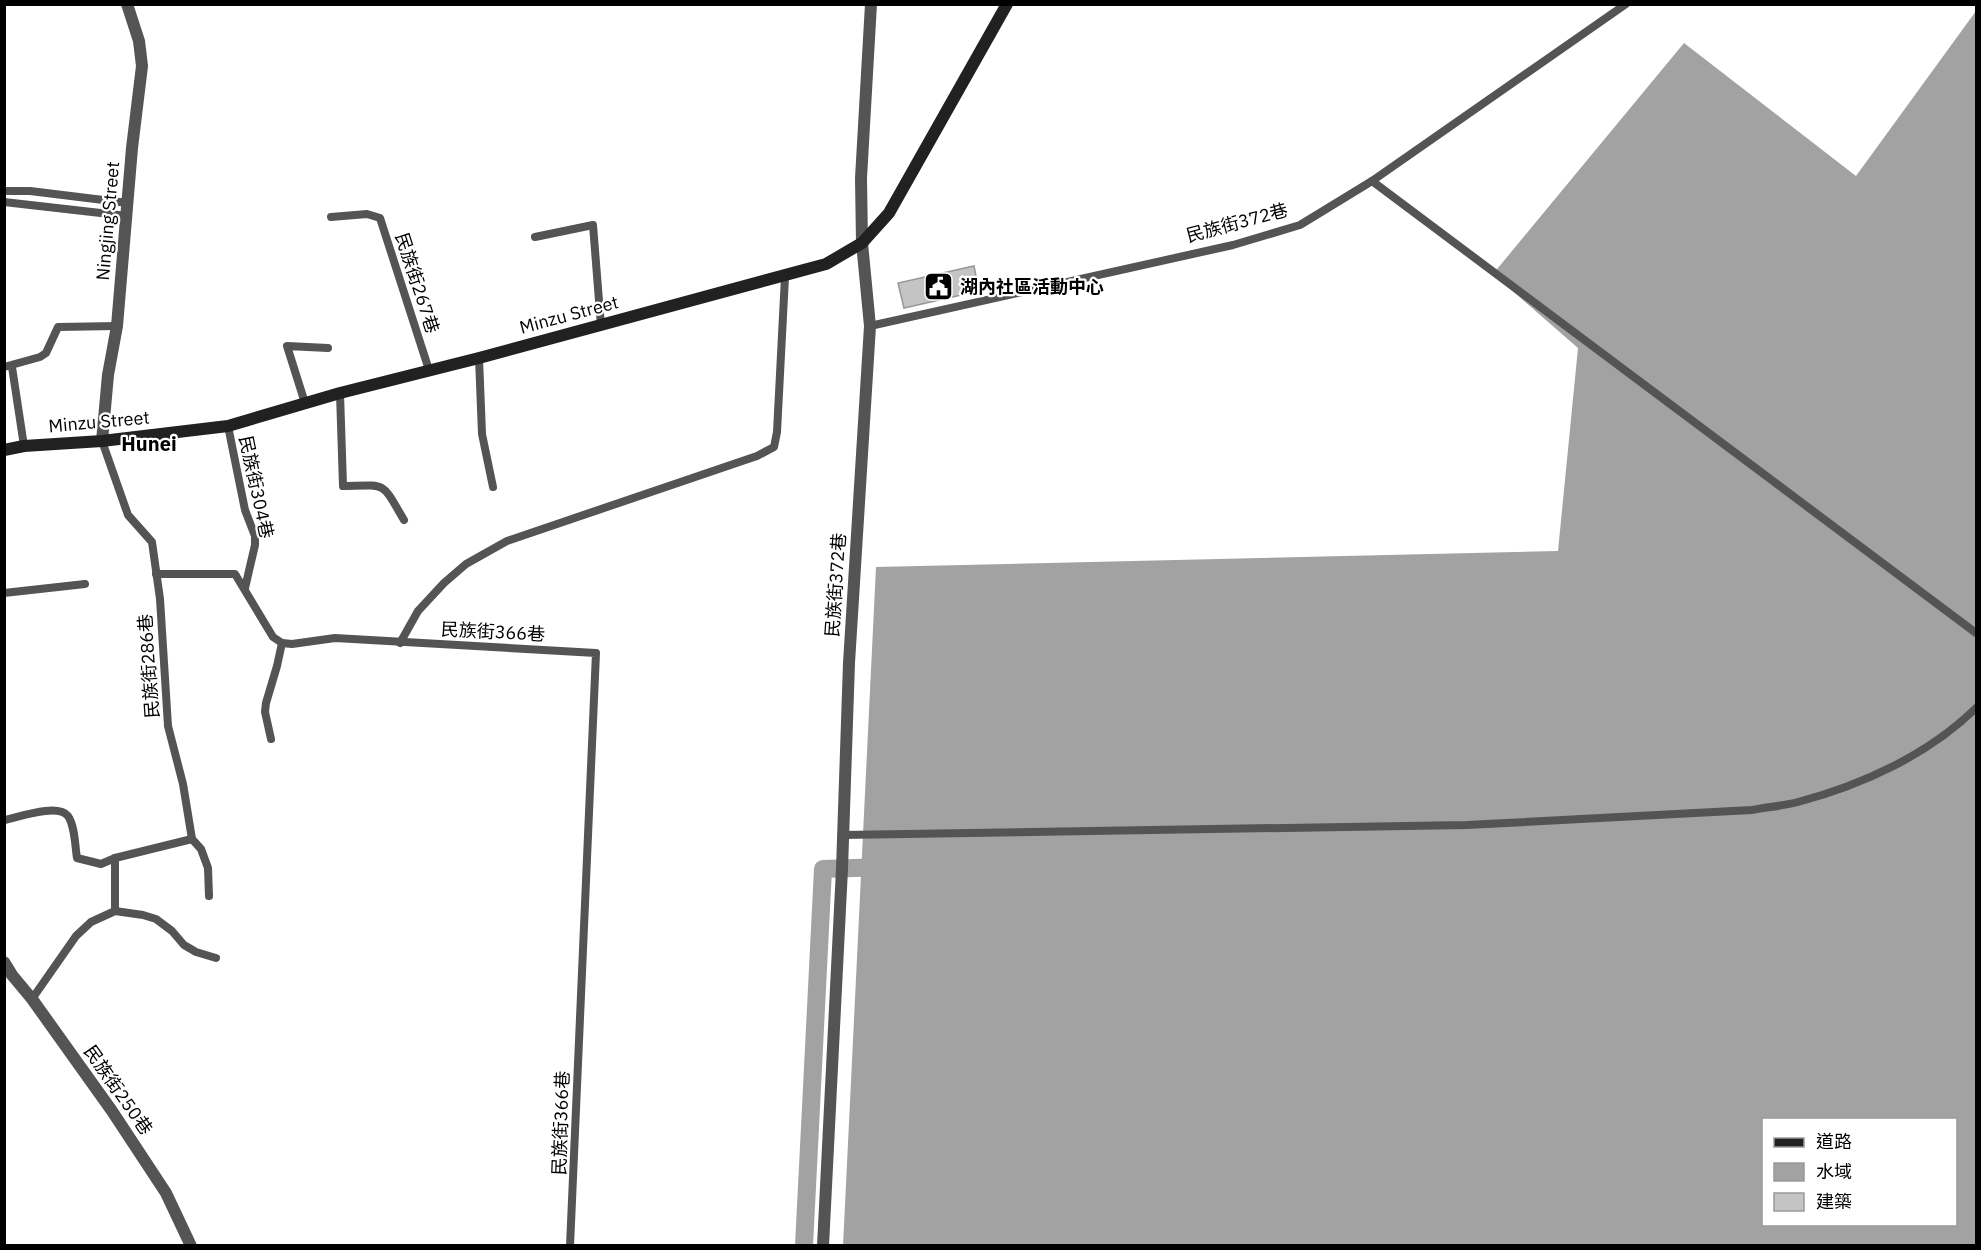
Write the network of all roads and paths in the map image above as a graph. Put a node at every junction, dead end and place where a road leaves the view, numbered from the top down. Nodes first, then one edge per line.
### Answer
1 (127, 4) edge
2 (871, 4) edge
3 (1007, 4) edge
4 (1626, 4) edge
5 (1372, 181) junction
6 (4, 191) edge
7 (4, 202) edge
8 (128, 203) junction
9 (127, 216) junction
10 (331, 217) dead end
11 (535, 237) dead end
12 (862, 243) junction
13 (785, 277) junction
14 (117, 326) junction
15 (601, 326) junction
16 (870, 326) junction
17 (328, 348) dead end
18 (479, 358) junction
19 (8, 367) edge
20 (429, 370) junction
21 (340, 393) junction
22 (305, 403) junction
23 (228, 426) junction
24 (102, 441) junction
25 (24, 446) junction
26 (4, 450) edge
27 (493, 487) dead end
28 (404, 520) dead end
29 (156, 574) junction
30 (85, 584) dead end
31 (245, 588) junction
32 (4, 593) edge
33 (1977, 633) edge
34 (282, 643) junction
35 (400, 643) junction
36 (1977, 708) edge
37 (272, 739) dead end
38 (4, 820) edge
39 (192, 838) junction
40 (842, 841) junction
41 (115, 858) junction
42 (209, 896) dead end
43 (115, 911) junction
44 (216, 958) dead end
45 (4, 962) edge
46 (32, 999) junction
47 (191, 1245) edge
48 (570, 1245) edge
49 (822, 1245) edge

1 - 8 street, Ningjing Street
2 - 12 street, 民族街372巷
3 - 12 street, Minzu Street
4 - 5 lane, 民族街372巷
5 - 16 lane, 民族街372巷
5 - 33 lane
6 - 8 lane
7 - 9 lane
8 - 9 street, Ningjing Street
9 - 14 street, Ningjing Street
10 - 20 lane, 民族街267巷
11 - 15 lane
12 - 13 street, Minzu Street
12 - 16 street, 民族街372巷
13 - 15 street, Minzu Street
13 - 35 lane, 民族街366巷
14 - 19 lane
14 - 24 street, Ningjing Street
15 - 18 street, Minzu Street
16 - 40 street, 民族街372巷
17 - 22 lane
18 - 20 street, Minzu Street
18 - 27 lane
19 - 25 lane
20 - 21 street, Minzu Street
21 - 22 street, Minzu Street
21 - 28 lane
22 - 23 street, Minzu Street
23 - 24 street, Minzu Street
23 - 31 lane, 民族街304巷
24 - 25 street, Minzu Street
24 - 29 lane, 民族街286巷
25 - 26 street, Minzu Street
29 - 31 lane
29 - 39 lane, 民族街286巷
30 - 32 lane
31 - 34 lane
34 - 35 lane
34 - 37 lane
35 - 48 lane, 民族街366巷
36 - 40 lane
38 - 41 lane
39 - 41 lane
39 - 42 lane, 民族街286巷
40 - 49 street, 民族街372巷
41 - 43 lane
43 - 44 lane
43 - 46 lane
45 - 46 street, 民族街250巷
46 - 47 street, 民族街250巷

